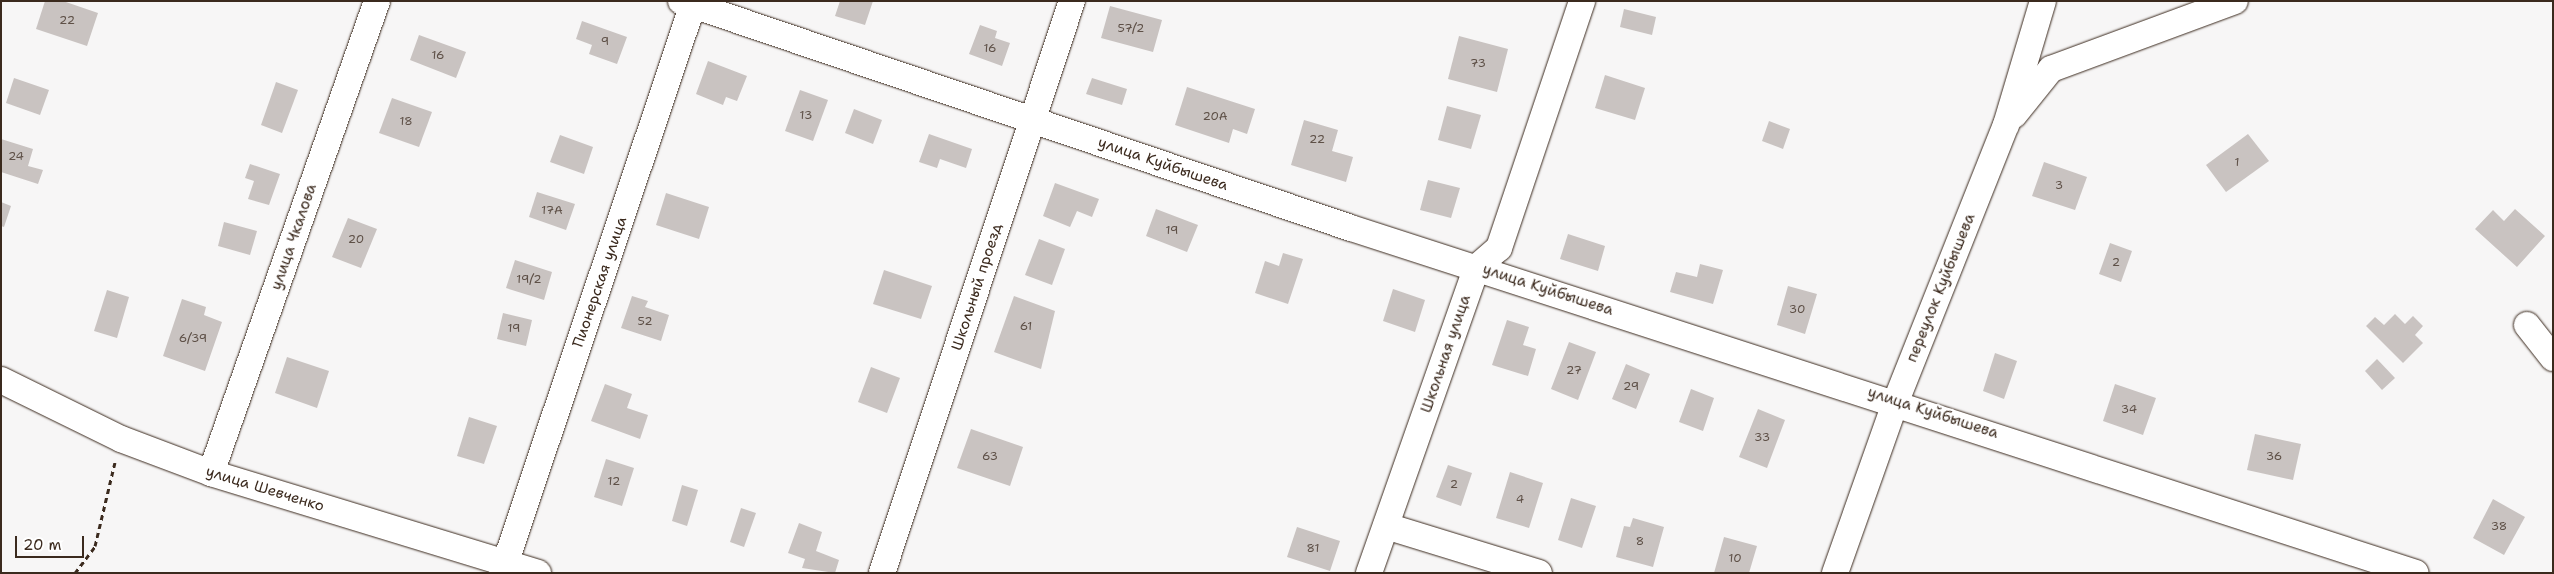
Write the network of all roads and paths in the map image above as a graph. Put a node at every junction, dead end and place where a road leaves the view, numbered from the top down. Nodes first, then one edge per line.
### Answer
1 (377, 1) edge
2 (1072, 1) edge
3 (1582, 1) edge
4 (2043, 1) edge
5 (2235, 1) edge
6 (689, 2) edge
7 (1033, 120) junction
8 (2006, 125) junction
9 (1477, 267) junction
10 (2527, 325) dead end
11 (2553, 358) edge
12 (1, 380) edge
13 (1896, 401) junction
14 (121, 439) junction
15 (211, 473) junction
16 (1386, 526) junction
17 (504, 568) edge
18 (75, 573) edge
19 (538, 573) edge
20 (882, 573) edge
21 (1369, 573) edge
22 (1539, 573) edge
23 (1835, 573) edge
24 (2416, 573) edge

1 - 15 street, улица Чкалова
2 - 7 street, Школьный проезд
3 - 9 street, Школьная улица
4 - 8 street, переулок Куйбышева
5 - 8 street
6 - 7 street, улица Куйбышева
6 - 17 street, Пионерская улица
7 - 9 street, улица Куйбышева
7 - 20 street, Школьный проезд
8 - 13 street, переулок Куйбышева
9 - 13 street, улица Куйбышева
9 - 16 street, Школьная улица
10 - 11 street
12 - 14 street, улица Шевченко
13 - 23 street, переулок Куйбышева
13 - 24 street, улица Куйбышева
14 - 15 street, улица Шевченко
14 - 18 path
15 - 17 street, улица Шевченко
16 - 21 street, Школьная улица
16 - 22 street
17 - 19 street, улица Шевченко

